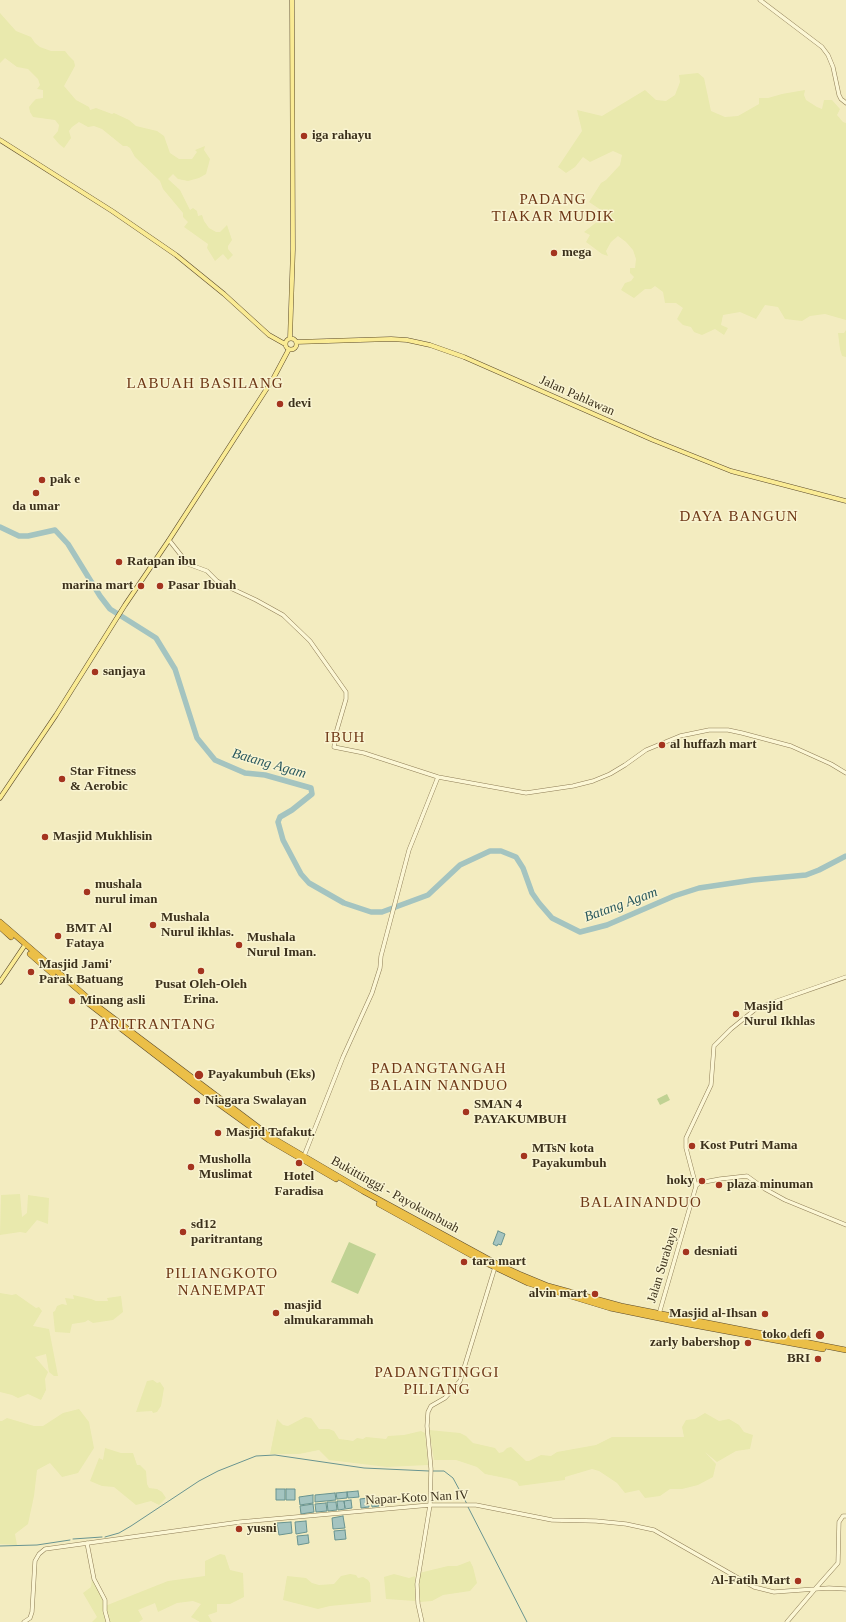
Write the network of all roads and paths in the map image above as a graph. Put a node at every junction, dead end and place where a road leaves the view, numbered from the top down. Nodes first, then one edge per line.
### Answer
1 (292, 0) edge
2 (760, 0) edge
3 (846, 103) edge
4 (0, 140) edge
5 (290, 338) junction
6 (296, 342) junction
7 (286, 344) junction
8 (289, 349) junction
9 (846, 501) edge
10 (169, 540) junction
11 (846, 773) edge
12 (438, 777) junction
13 (0, 798) edge
14 (0, 922) edge
15 (0, 927) edge
16 (24, 947) junction
17 (846, 977) edge
18 (0, 982) edge
19 (169, 1063) junction
20 (304, 1156) junction
21 (694, 1180) junction
22 (699, 1183) junction
23 (696, 1186) junction
24 (392, 1208) junction
25 (846, 1224) edge
26 (495, 1268) junction
27 (569, 1294) junction
28 (659, 1314) junction
29 (846, 1350) edge
30 (846, 1354) edge
31 (430, 1505) junction
32 (846, 1516) edge
33 (87, 1543) junction
34 (846, 1589) edge
35 (815, 1590) junction
36 (24, 1622) edge
37 (108, 1622) edge
38 (422, 1622) edge
39 (787, 1622) edge

1 - 5 main road
2 - 3 street
4 - 7 main road
5 - 6 main road
5 - 7 main road
6 - 8 main road
6 - 9 main road, Jalan Pahlawan
7 - 8 main road
8 - 10 main road
10 - 12 street
10 - 13 main road
11 - 12 street
12 - 20 street
14 - 16 highway, Bukittinggi - Payokumbuah
15 - 16 highway, Bukittinggi - Payokumbuah
16 - 18 main road
16 - 19 highway, Bukittinggi - Payokumbuah
17 - 21 street
19 - 20 highway, Bukittinggi - Payokumbuah
19 - 24 highway, Bukittinggi - Payokumbuah
20 - 24 highway, Bukittinggi - Payokumbuah
21 - 22 street
21 - 23 street
22 - 23 street
22 - 25 street
23 - 28 street, Jalan Surabaya
24 - 26 highway, Bukittinggi - Payokumbuah
24 - 27 highway, Bukittinggi - Payokumbuah
26 - 27 highway, Bukittinggi - Payokumbuah
26 - 31 street
27 - 28 highway, Bukittinggi - Payokumbuah
27 - 30 highway, Bukittinggi - Payokumbuah
28 - 29 highway, Bukittinggi - Payokumbuah
31 - 33 street, Napar-Koto Nan IV
31 - 35 street, Napar-Koto Nan IV
31 - 38 street
32 - 35 street
33 - 36 street, Napar-Koto Nan IV
33 - 37 street
34 - 35 street, Napar-Koto Nan IV
35 - 39 street

